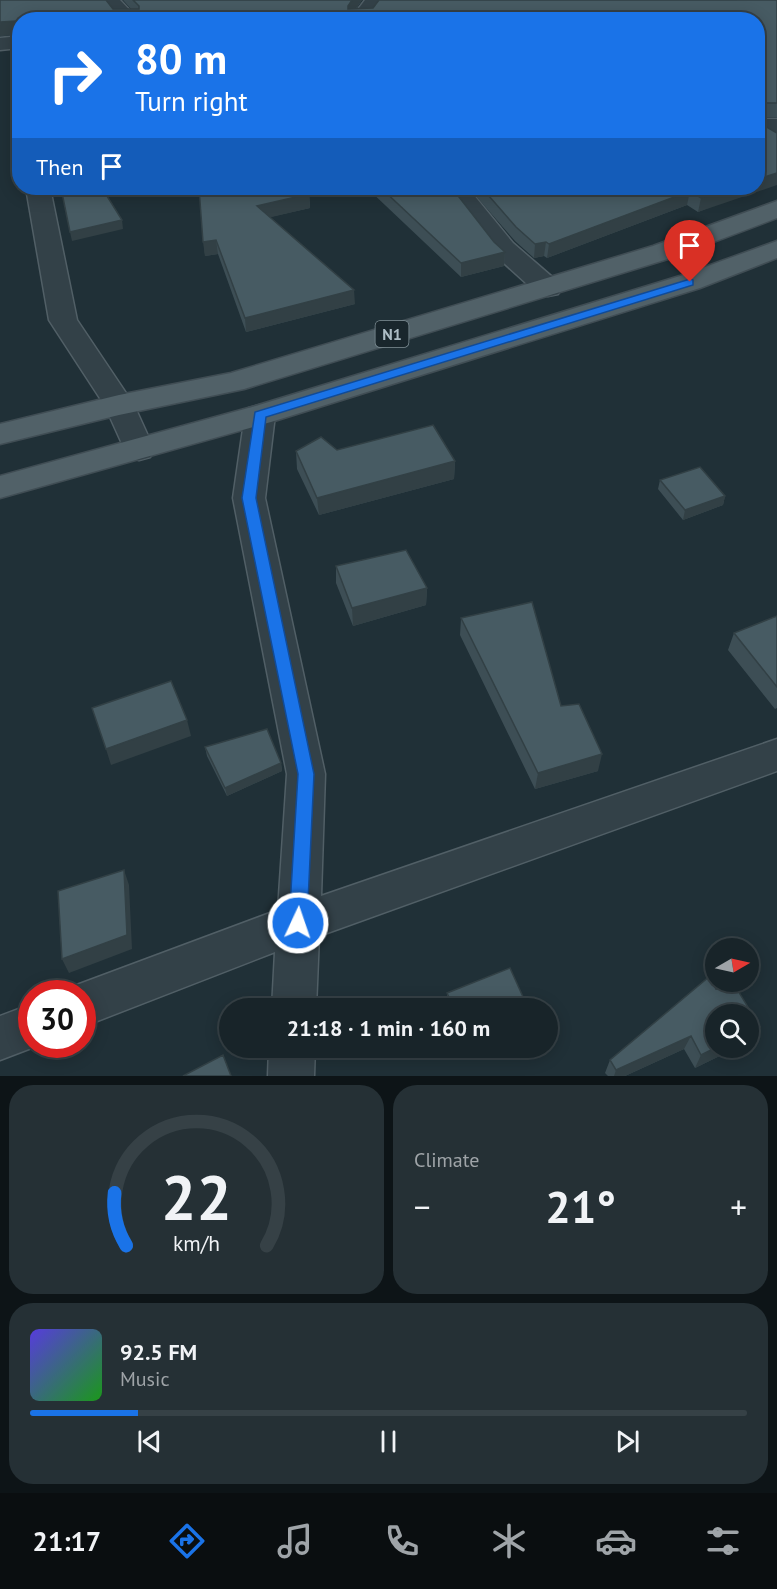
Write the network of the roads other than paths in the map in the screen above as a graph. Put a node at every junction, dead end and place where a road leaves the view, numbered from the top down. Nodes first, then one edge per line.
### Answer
1 (109, 0) edge
2 (376, 0) edge
3 (121, 12) edge
4 (366, 12) edge
5 (39, 195) edge
6 (461, 195) edge
7 (777, 209) edge
8 (777, 249) edge
9 (548, 288) junction
10 (119, 405) junction
11 (260, 415) junction
12 (0, 434) edge
13 (139, 449) junction
14 (0, 487) edge
15 (777, 755) edge
16 (298, 923) junction
17 (294, 998) edge
18 (96, 1000) edge
19 (18, 1031) edge
20 (0, 1038) edge
21 (292, 1058) edge
22 (291, 1076) edge

1 - 3 street
2 - 4 street
5 - 10 street
6 - 9 street
7 - 9 main road, N1
8 - 11 main road, N1
9 - 10 main road, N1
10 - 12 main road, N1
10 - 13 street
11 - 13 main road, N1
11 - 16 street
13 - 14 main road, N1
15 - 16 street
16 - 17 street
16 - 18 street
19 - 20 street
21 - 22 street

